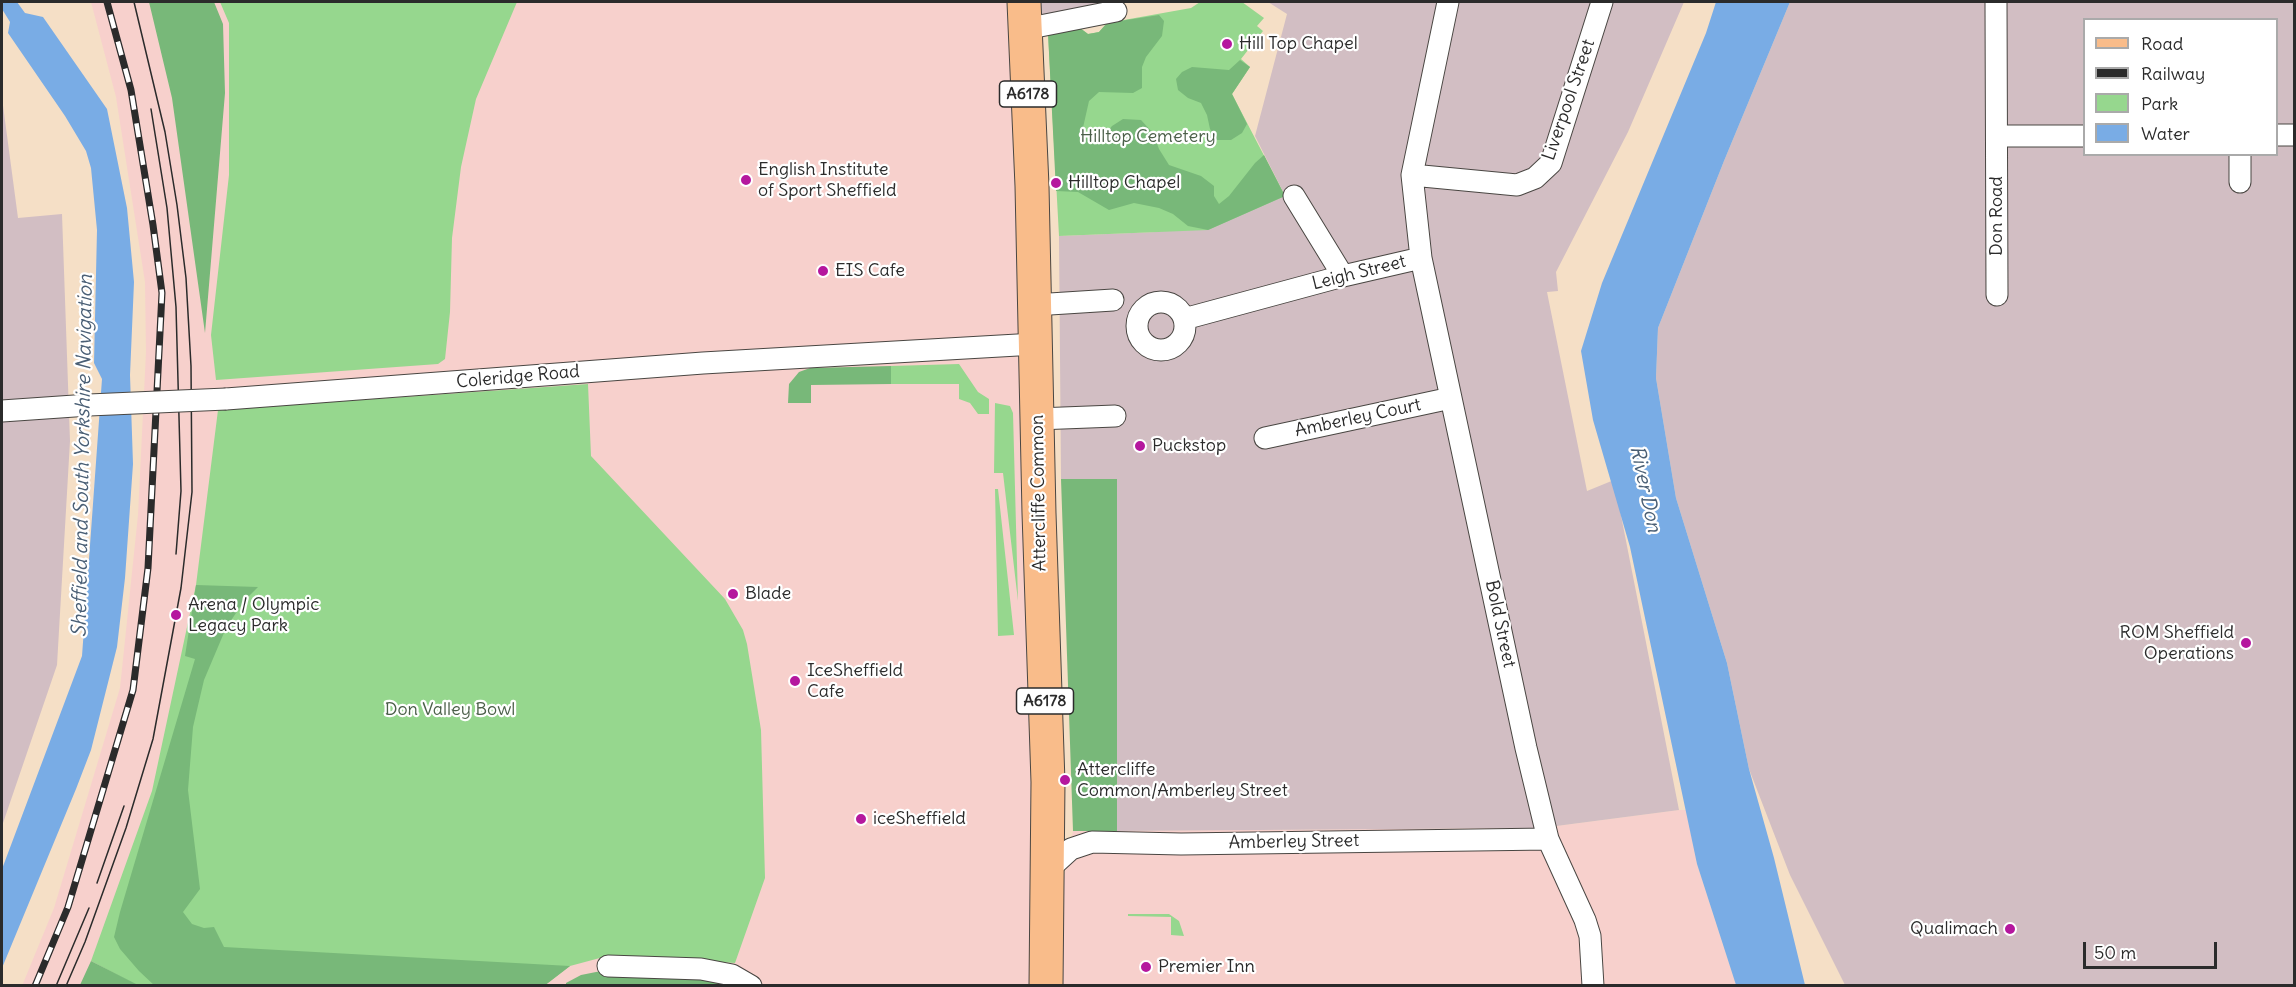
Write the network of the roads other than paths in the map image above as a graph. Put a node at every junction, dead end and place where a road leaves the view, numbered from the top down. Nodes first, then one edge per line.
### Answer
1 (1448, 2) edge
2 (1602, 2) edge
3 (1996, 2) edge
4 (1116, 12) dead end
5 (1024, 15) edge
6 (2278, 135) edge
7 (2295, 135) edge
8 (1997, 136) junction
9 (2083, 136) edge
10 (2240, 156) edge
11 (1412, 175) junction
12 (2240, 182) dead end
13 (1294, 196) dead end
14 (1421, 258) junction
15 (1342, 276) junction
16 (1997, 295) dead end
17 (1113, 300) dead end
18 (1034, 305) junction
19 (1184, 318) dead end
20 (1035, 344) junction
21 (1451, 398) junction
22 (2, 411) edge
23 (1115, 416) dead end
24 (1037, 419) junction
25 (1264, 438) dead end
26 (1548, 839) junction
27 (1048, 870) junction
28 (608, 966) dead end
29 (751, 986) edge
30 (1046, 986) edge
31 (1593, 986) edge

1 - 11 street, Leigh Street
2 - 11 street, Liverpool Street
3 - 8 street, Don Road
4 - 5 street
5 - 18 main road, Attercliffe Common / A6178
6 - 7 street
8 - 9 street
8 - 16 street, Don Road
10 - 12 street
11 - 14 street, Leigh Street
13 - 15 street
14 - 15 street, Leigh Street
14 - 21 street, Bold Street
15 - 19 street, Leigh Street
17 - 18 street
18 - 20 main road, Attercliffe Common / A6178
20 - 22 street, Coleridge Road, bridge
20 - 24 main road, Attercliffe Common / A6178
21 - 25 street, Amberley Court
21 - 26 street, Bold Street
23 - 24 street
24 - 27 main road, Attercliffe Common / A6178
26 - 27 street, Amberley Street
26 - 31 street, Bold Street
27 - 30 main road, Attercliffe Common / A6178
28 - 29 street

